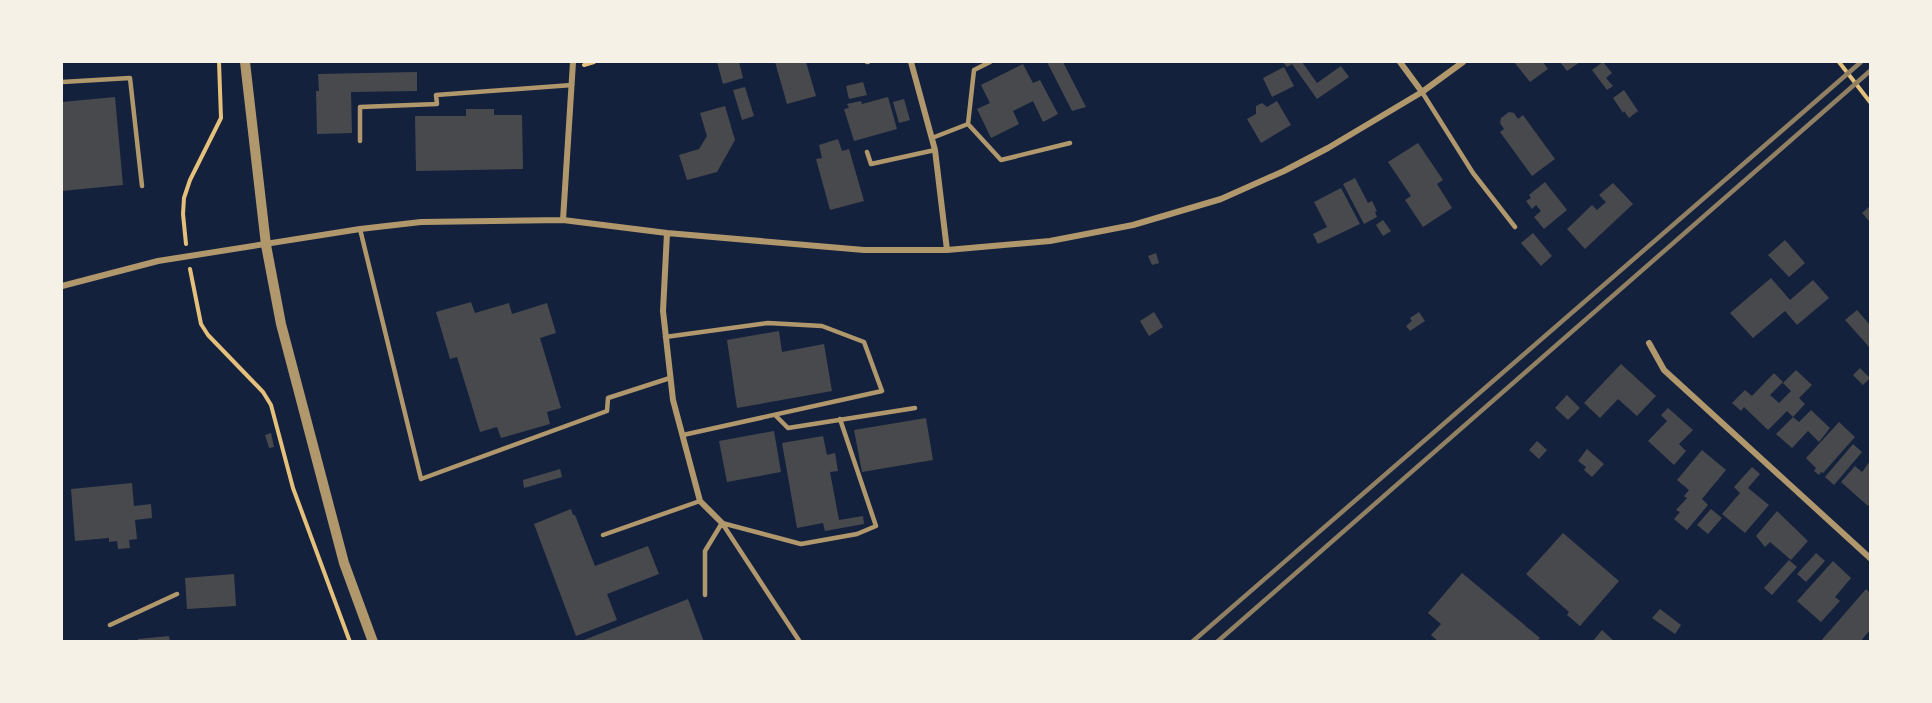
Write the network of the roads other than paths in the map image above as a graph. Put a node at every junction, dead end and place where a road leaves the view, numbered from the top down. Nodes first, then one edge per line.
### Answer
1 (244, 62) edge
2 (573, 62) edge
3 (911, 62) edge
4 (990, 62) edge
5 (1400, 62) edge
6 (1463, 62) edge
7 (62, 82) edge
8 (572, 85) junction
9 (1422, 92) junction
10 (968, 124) junction
11 (932, 138) junction
12 (360, 141) dead end
13 (1070, 143) dead end
14 (935, 150) junction
15 (867, 152) dead end
16 (142, 186) dead end
17 (563, 220) junction
18 (1515, 227) dead end
19 (360, 228) junction
20 (667, 233) junction
21 (266, 245) junction
22 (946, 250) junction
23 (62, 286) edge
24 (665, 337) junction
25 (1649, 343) dead end
26 (670, 378) junction
27 (915, 408) dead end
28 (775, 415) junction
29 (840, 419) junction
30 (683, 435) junction
31 (700, 501) junction
32 (722, 523) junction
33 (603, 535) dead end
34 (1870, 558) edge
35 (177, 594) dead end
36 (705, 595) dead end
37 (110, 625) dead end
38 (373, 642) edge
39 (800, 642) edge

1 - 21 street
2 - 8 street
3 - 11 street
4 - 10 lane
5 - 9 street
6 - 9 street
7 - 16 lane
8 - 12 lane
8 - 17 street
9 - 18 lane
9 - 22 street
10 - 11 lane
10 - 13 lane
11 - 14 street
14 - 15 lane
14 - 22 street
17 - 19 street
17 - 20 street
19 - 21 street
19 - 26 lane
20 - 22 street
20 - 24 street
21 - 23 street
21 - 38 street
24 - 26 street
24 - 28 lane
25 - 34 street
26 - 30 street
27 - 29 lane
28 - 29 lane
28 - 30 lane
29 - 32 lane
30 - 31 street
31 - 32 street
31 - 33 lane
32 - 36 lane
32 - 39 lane
35 - 37 lane

